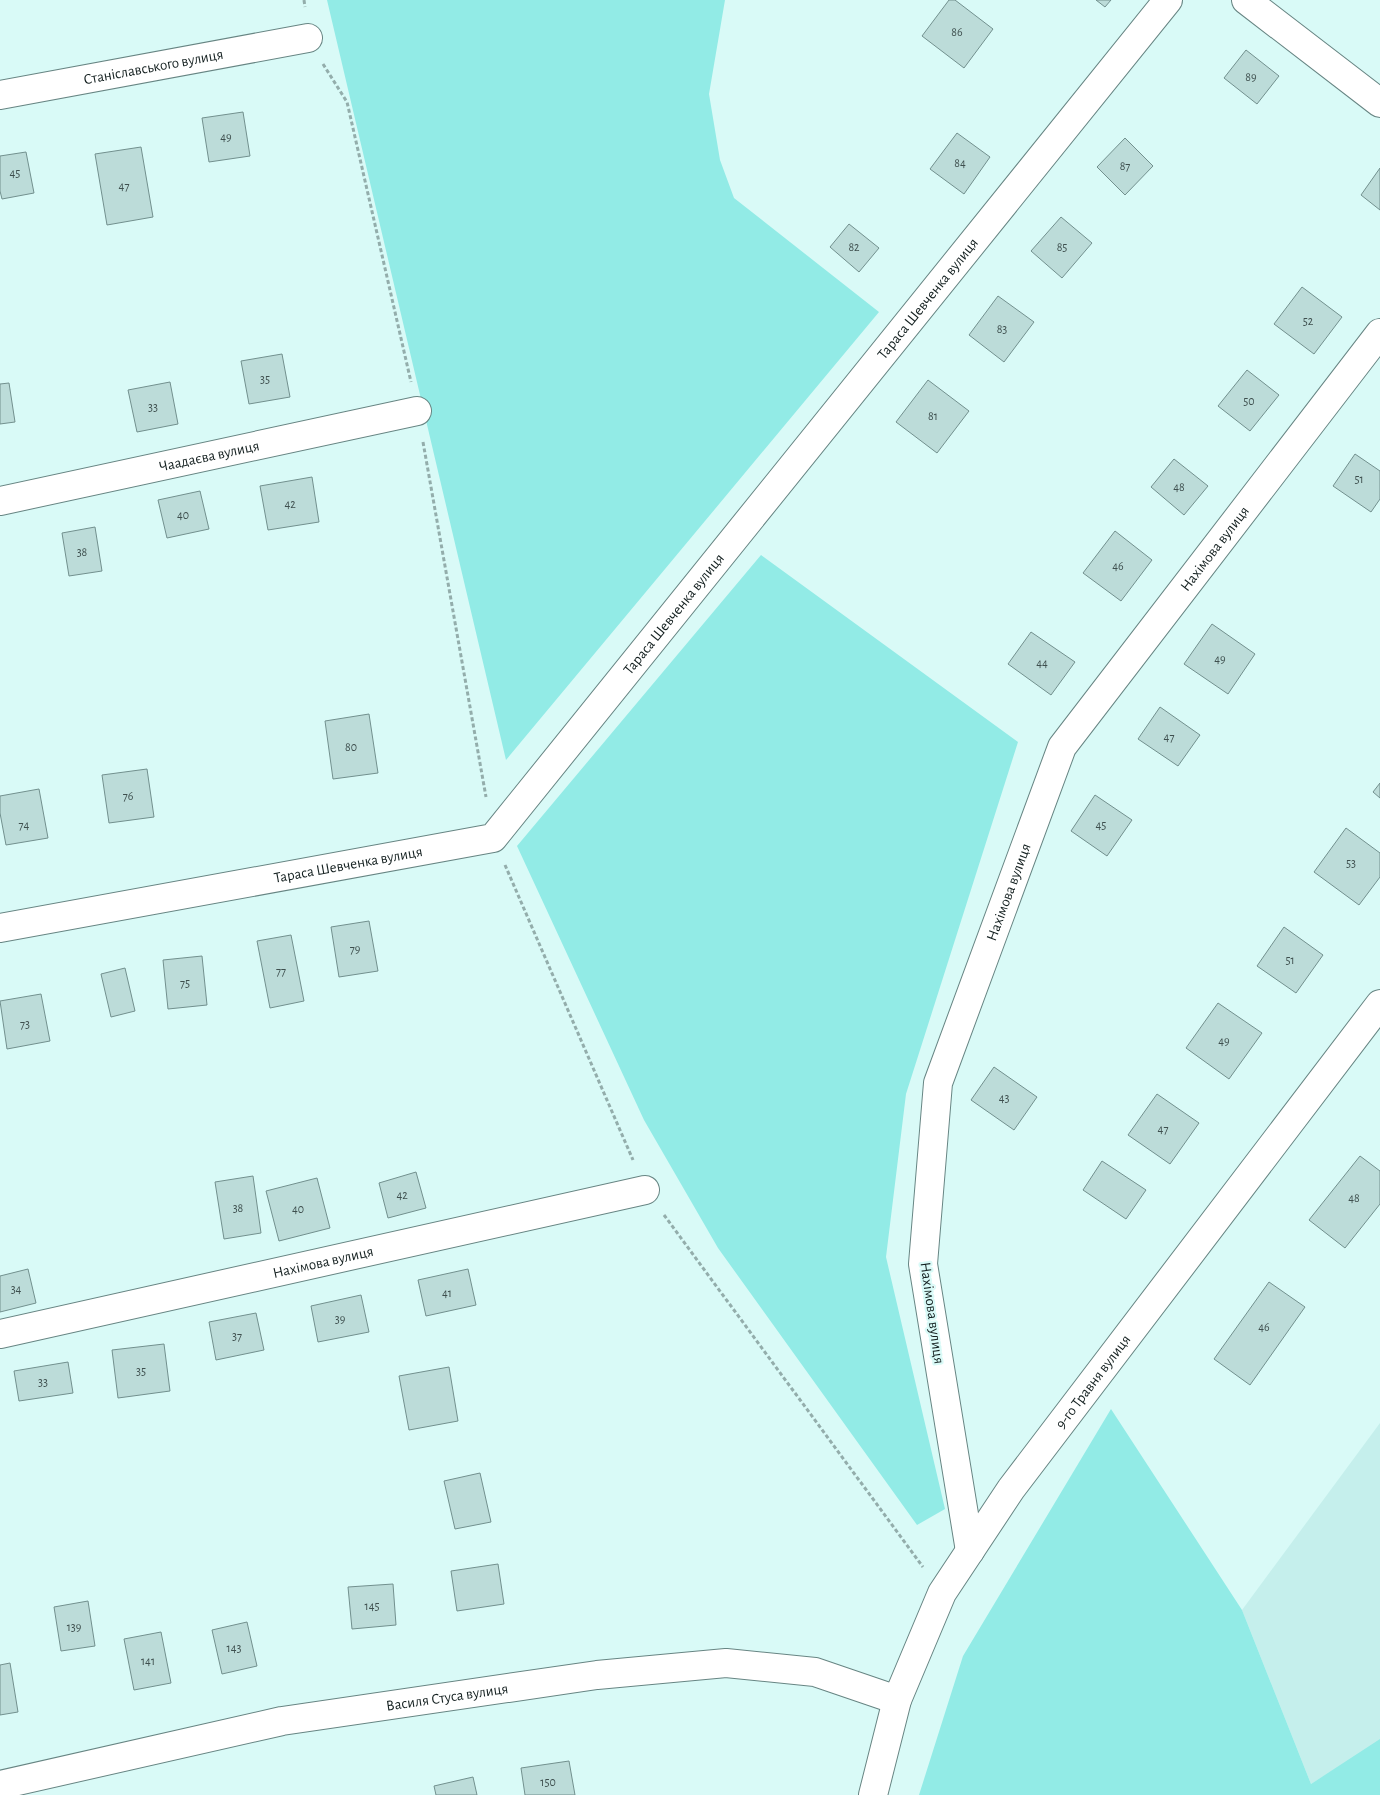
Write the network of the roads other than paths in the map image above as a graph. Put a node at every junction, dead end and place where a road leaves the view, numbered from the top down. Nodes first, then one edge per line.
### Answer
1 (1168, 0) edge
2 (1246, 0) edge
3 (308, 38) dead end
4 (0, 96) edge
5 (1380, 103) edge
6 (1380, 333) edge
7 (417, 411) dead end
8 (0, 501) edge
9 (0, 928) edge
10 (1380, 1004) edge
11 (646, 1190) road end
12 (0, 1334) edge
13 (970, 1551) junction
14 (897, 1700) junction
15 (0, 1785) edge
16 (873, 1795) edge

1 - 9 street, Тараса Шевченка вулиця
2 - 5 street
3 - 4 street, Станіславського вулиця
6 - 13 street, Нахімова вулиця
7 - 8 street, Чаадаєва вулиця
10 - 13 street, 9-го Травня вулиця
11 - 12 street, Нахімова вулиця
13 - 14 street, 9-го Травня вулиця
14 - 15 street, Василя Стуса вулиця
14 - 16 street, 9-го Травня вулиця

